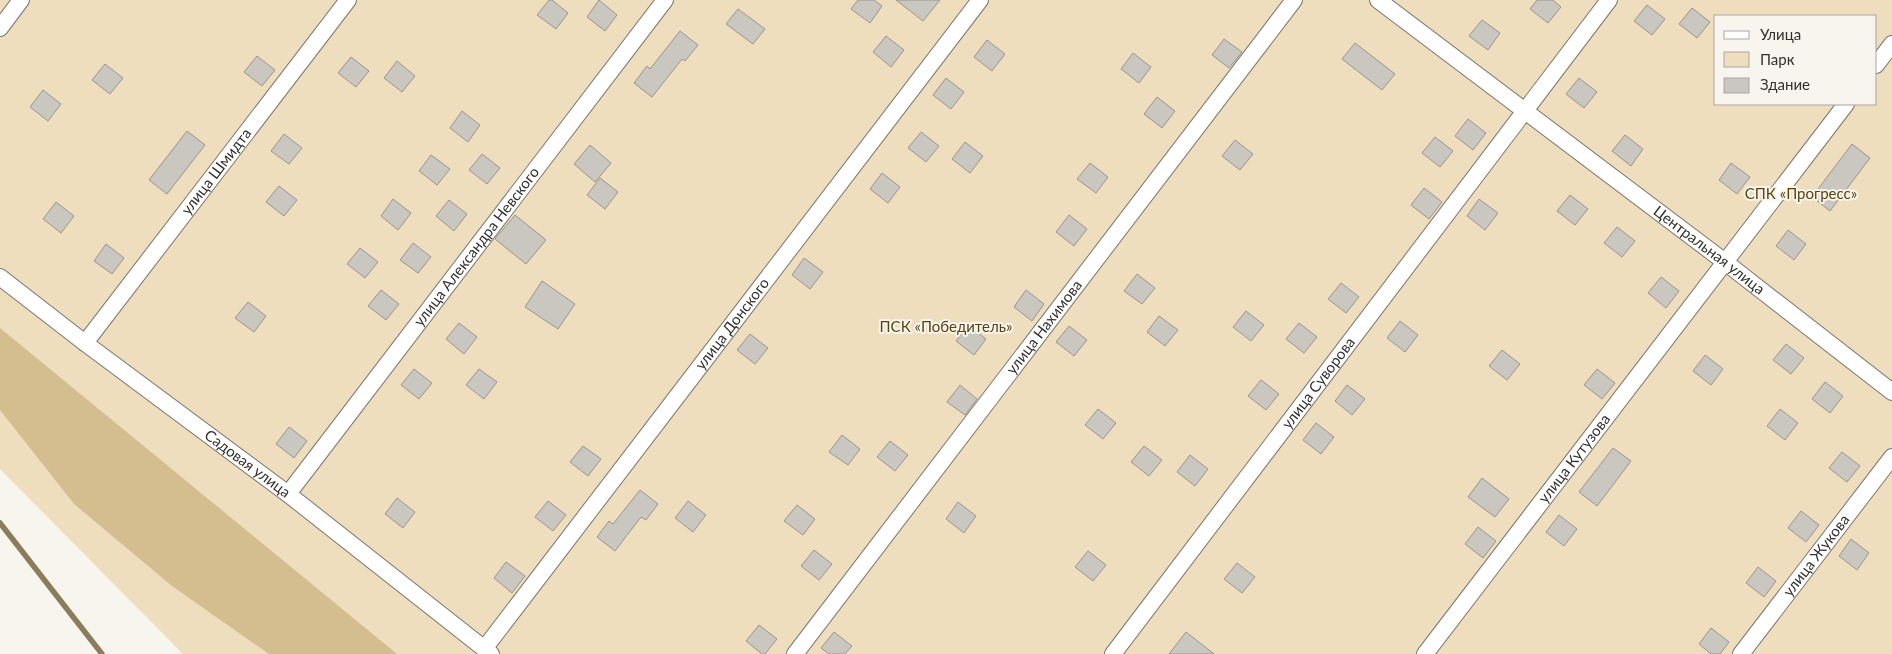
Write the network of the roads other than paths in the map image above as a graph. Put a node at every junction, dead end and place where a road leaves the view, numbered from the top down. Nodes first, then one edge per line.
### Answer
1 (21, 0) edge
2 (348, 0) edge
3 (665, 0) edge
4 (980, 0) edge
5 (1294, 0) edge
6 (1378, 0) edge
7 (1609, 0) edge
8 (0, 28) edge
9 (1892, 44) edge
10 (1877, 64) edge
11 (1845, 105) edge
12 (1524, 111) junction
13 (1725, 262) junction
14 (0, 277) edge
15 (85, 343) junction
16 (1892, 392) edge
17 (1892, 457) edge
18 (288, 494) junction
19 (488, 652) edge
20 (795, 654) edge
21 (1113, 654) edge
22 (1425, 654) edge
23 (1741, 654) edge

1 - 8 street
2 - 15 street, улица Шмидта
3 - 18 street, улица Александра Невского
4 - 19 street, улица Донского
5 - 20 street, улица Нахимова
6 - 12 street, Центральная улица
7 - 12 street, улица Суворова
9 - 10 street
11 - 13 street, улица Кутузова
12 - 13 street, Центральная улица
12 - 21 street, улица Суворова
13 - 16 street, Центральная улица
13 - 22 street, улица Кутузова
14 - 15 street, Садовая улица
15 - 18 street, Садовая улица
17 - 23 street, улица Жукова
18 - 19 street, Садовая улица

